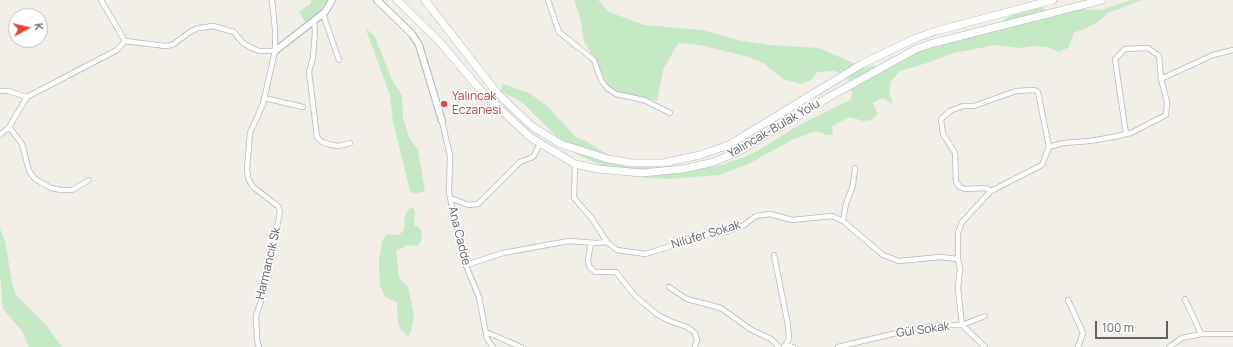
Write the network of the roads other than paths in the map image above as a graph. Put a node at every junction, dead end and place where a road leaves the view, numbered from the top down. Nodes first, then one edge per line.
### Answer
1 (101, 0) edge
2 (272, 0) edge
3 (332, 0) edge
4 (377, 0) edge
5 (397, 0) edge
6 (425, 0) edge
7 (548, 0) edge
8 (1053, 0) edge
9 (1102, 0) edge
10 (323, 14) junction
11 (314, 22) junction
12 (125, 41) junction
13 (1233, 50) edge
14 (275, 51) junction
15 (339, 60) dead end
16 (1161, 78) junction
17 (0, 91) edge
18 (27, 97) junction
19 (264, 98) junction
20 (304, 107) dead end
21 (670, 112) dead end
22 (442, 120) joint
23 (9, 127) junction
24 (1126, 134) junction
25 (0, 135) edge
26 (350, 144) dead end
27 (540, 144) junction
28 (1048, 147) junction
29 (575, 164) junction
30 (855, 168) dead end
31 (89, 180) dead end
32 (991, 191) junction
33 (450, 198) junction
34 (842, 221) junction
35 (607, 242) junction
36 (591, 243) junction
37 (774, 256) dead end
38 (958, 258) junction
39 (466, 265) junction
40 (669, 288) dead end
41 (1185, 299) dead end
42 (1068, 300) dead end
43 (985, 316) dead end
44 (962, 325) junction
45 (486, 332) junction
46 (1202, 334) junction
47 (1233, 334) edge
48 (784, 346) edge
49 (259, 347) edge
50 (493, 347) edge
51 (521, 347) edge
52 (695, 347) edge
53 (779, 347) edge
54 (793, 347) edge
55 (838, 347) edge
56 (985, 347) edge
57 (1078, 347) edge
58 (1168, 347) edge

1 - 12 street
2 - 14 street, Harmancık Sk.
3 - 10 street
4 - 22 street
5 - 27 main road, Yalıncak-Bulak Yolu
6 - 8 main road, Yalıncak-Bulak Yolu
7 - 21 street
9 - 29 main road, Yalıncak-Bulak Yolu
10 - 11 street
10 - 15 street
11 - 14 street
11 - 26 street
12 - 14 street
12 - 18 street
13 - 16 street
14 - 19 street, Harmancık Sk.
16 - 24 street
16 - 24 street
17 - 18 street
18 - 23 street
19 - 20 street
19 - 49 street, Harmancık Sk.
22 - 33 street, Ana Cadde
23 - 25 street
23 - 31 street
24 - 28 street
27 - 29 main road, Yalıncak-Bulak Yolu
27 - 33 street
28 - 32 street
28 - 32 street
29 - 35 street
30 - 34 street
32 - 38 street
33 - 39 street, Ana Cadde
34 - 35 street, Nilüfer Sokak
34 - 38 street, Nilüfer Sokak
35 - 36 street
36 - 39 street
36 - 52 street
37 - 48 street
38 - 44 street
39 - 45 street, Ana Cadde
40 - 53 street
41 - 46 street
42 - 57 street
43 - 44 street, Gül Sokak
44 - 55 street, Gül Sokak
44 - 56 street
45 - 50 street, Ana Cadde
45 - 51 street
46 - 47 street
46 - 58 street
48 - 54 street

